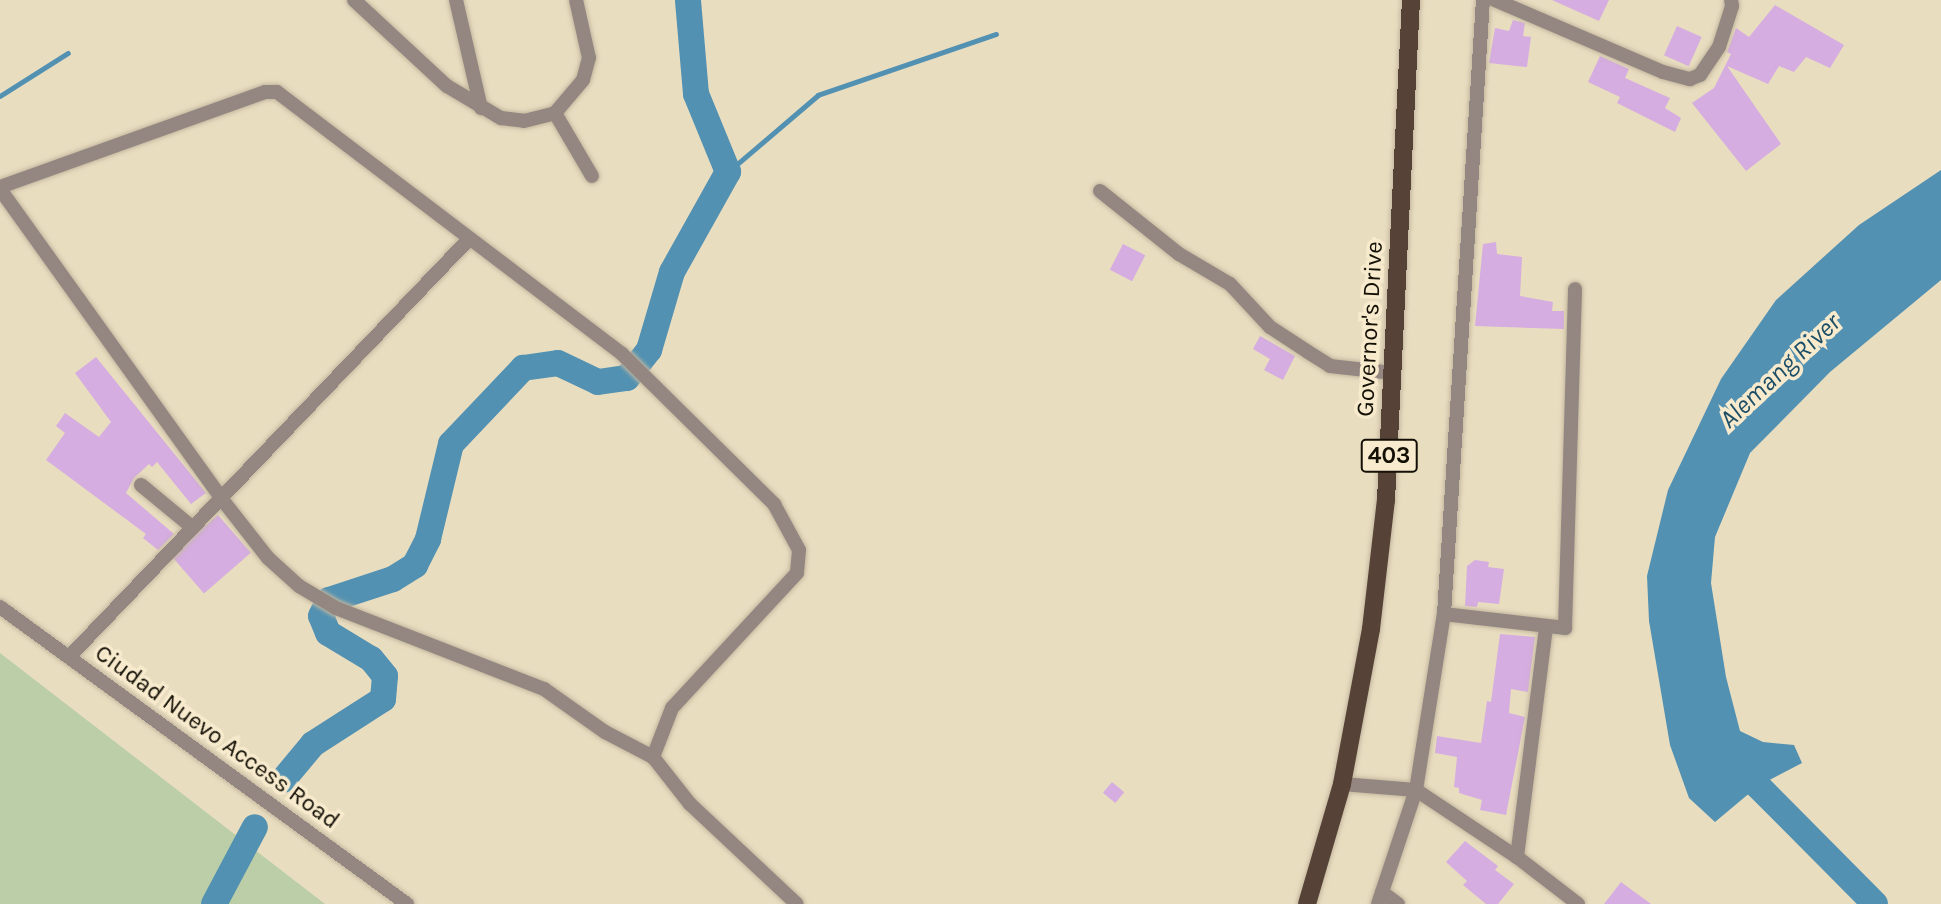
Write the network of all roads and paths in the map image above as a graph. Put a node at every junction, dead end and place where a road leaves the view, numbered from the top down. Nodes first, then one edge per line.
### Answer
1 (354, 0) edge
2 (456, 0) edge
3 (576, 0) edge
4 (1411, 0) edge
5 (1483, 0) edge
6 (1495, 0) edge
7 (1731, 0) edge
8 (481, 108) junction
9 (555, 113) junction
10 (592, 176) dead end
11 (0, 188) edge
12 (1100, 191) dead end
13 (469, 239) junction
14 (1574, 289) dead end
15 (1393, 373) junction
16 (141, 485) dead end
17 (221, 498) junction
18 (193, 528) junction
19 (0, 607) edge
20 (1444, 614) junction
21 (1546, 626) junction
22 (69, 657) junction
23 (653, 757) junction
24 (1342, 784) junction
25 (1416, 790) junction
26 (1517, 857) junction
27 (1380, 898) edge
28 (407, 904) edge
29 (797, 904) edge
30 (1307, 904) edge
31 (1398, 904) edge
32 (1578, 904) edge

1 - 8 street
2 - 8 street
3 - 9 street
4 - 15 main road, Governor's Drive / 403
5 - 20 street
6 - 7 street
8 - 9 street
9 - 10 street
11 - 13 street
11 - 17 street
12 - 15 street
13 - 17 street
13 - 23 street
14 - 21 street
15 - 24 main road, Governor's Drive / 403
16 - 18 street
17 - 18 street
17 - 23 street
18 - 22 street
19 - 22 street, Ciudad Nuevo Access Road
20 - 21 street
20 - 25 street
21 - 26 street
22 - 28 street, Ciudad Nuevo Access Road
23 - 29 street
24 - 25 street
24 - 30 main road, Governor's Drive / 403
25 - 26 street
25 - 27 street
26 - 32 street
27 - 31 street

